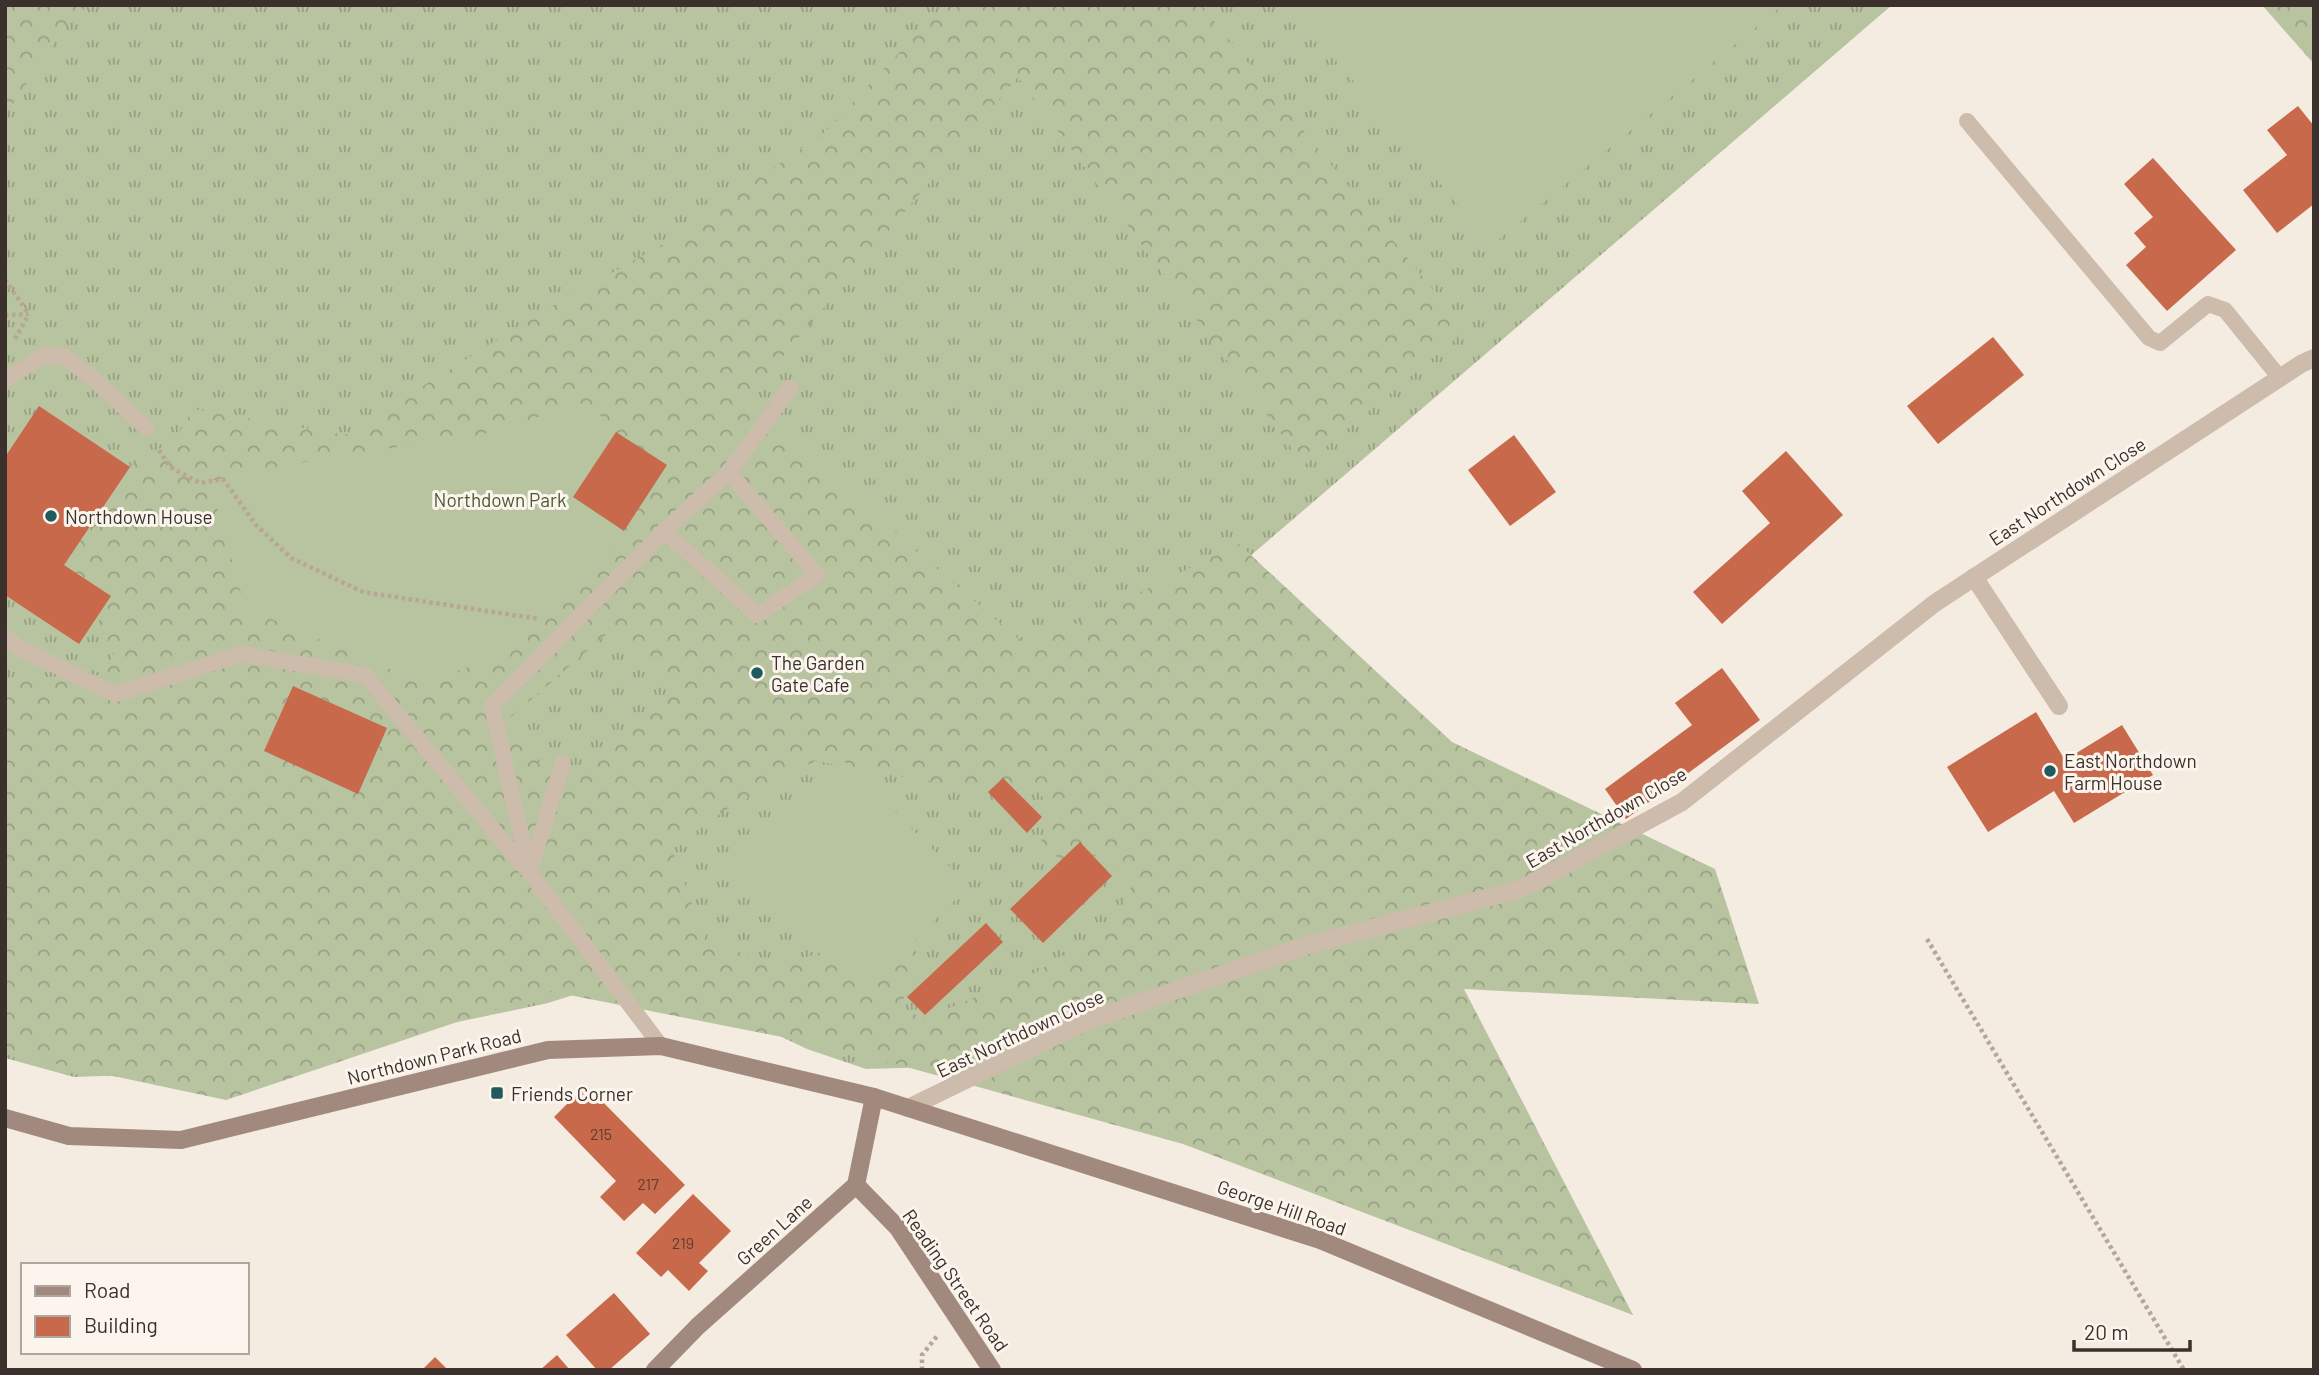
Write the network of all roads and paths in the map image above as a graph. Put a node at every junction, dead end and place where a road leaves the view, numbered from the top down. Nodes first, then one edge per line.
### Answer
1 (1967, 121) dead end
2 (5, 280) edge
3 (5, 315) edge
4 (2314, 358) edge
5 (2280, 378) junction
6 (5, 380) edge
7 (790, 388) dead end
8 (146, 428) joint
9 (729, 472) junction
10 (664, 531) junction
11 (1974, 577) junction
12 (573, 624) junction
13 (5, 637) edge
14 (2059, 706) dead end
15 (563, 763) dead end
16 (529, 872) junction
17 (1927, 939) dead end
18 (661, 1046) junction
19 (874, 1097) junction
20 (908, 1108) junction
21 (5, 1118) edge
22 (856, 1185) junction
23 (655, 1370) edge
24 (992, 1370) edge
25 (1633, 1370) edge
26 (2184, 1370) edge

1 - 5 lane
2 - 3 path
4 - 5 street, East Northdown Close
5 - 11 street, East Northdown Close
6 - 8 lane
7 - 9 lane
8 - 12 path
9 - 10 lane
9 - 10 lane
10 - 12 lane
11 - 14 street
11 - 20 street, East Northdown Close
12 - 16 lane
13 - 16 lane
15 - 16 lane
16 - 18 lane
17 - 26 path
18 - 19 main road, Northdown Park Road
18 - 21 main road, Northdown Park Road
19 - 20 main road, George Hill Road
19 - 22 main road
20 - 25 main road, George Hill Road
22 - 23 main road, Green Lane
22 - 24 main road, Reading Street Road

